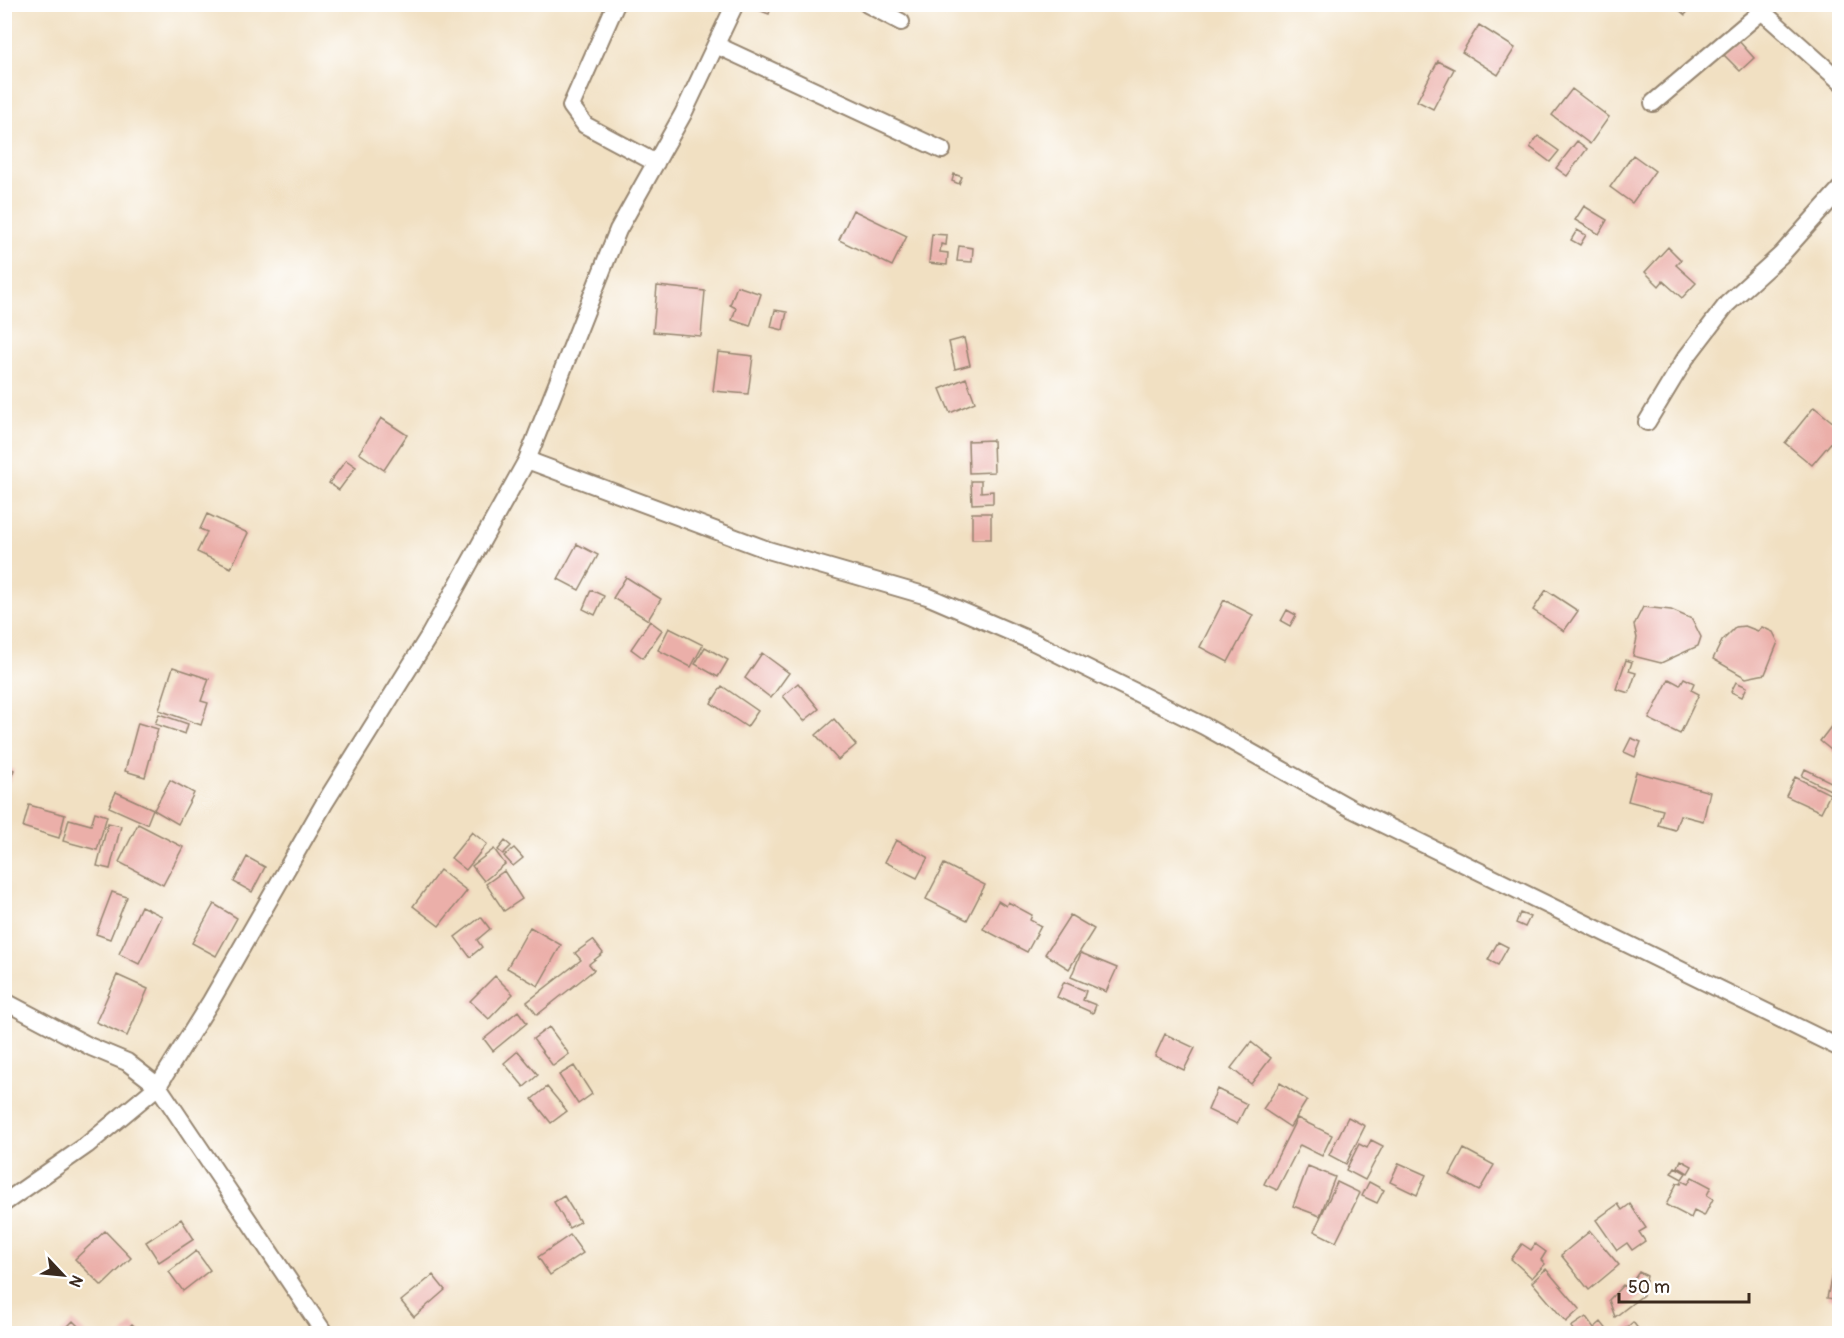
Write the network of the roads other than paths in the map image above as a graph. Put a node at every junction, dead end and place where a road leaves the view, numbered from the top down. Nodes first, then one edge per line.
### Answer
1 (616, 4) edge
2 (735, 4) edge
3 (867, 4) edge
4 (1758, 8) edge
5 (902, 22) dead end
6 (716, 45) junction
7 (1839, 81) edge
8 (1653, 103) dead end
9 (942, 150) dead end
10 (656, 163) junction
11 (1839, 189) edge
12 (1647, 422) dead end
13 (526, 460) junction
14 (4, 1001) edge
15 (1839, 1048) edge
16 (158, 1086) junction
17 (4, 1203) edge
18 (325, 1334) edge

1 - 10 street
2 - 6 street
3 - 5 street
4 - 7 street
4 - 8 street
6 - 9 street
6 - 10 street
10 - 13 street
11 - 12 street
13 - 15 street
13 - 16 street
14 - 16 street
16 - 17 street
16 - 18 street

